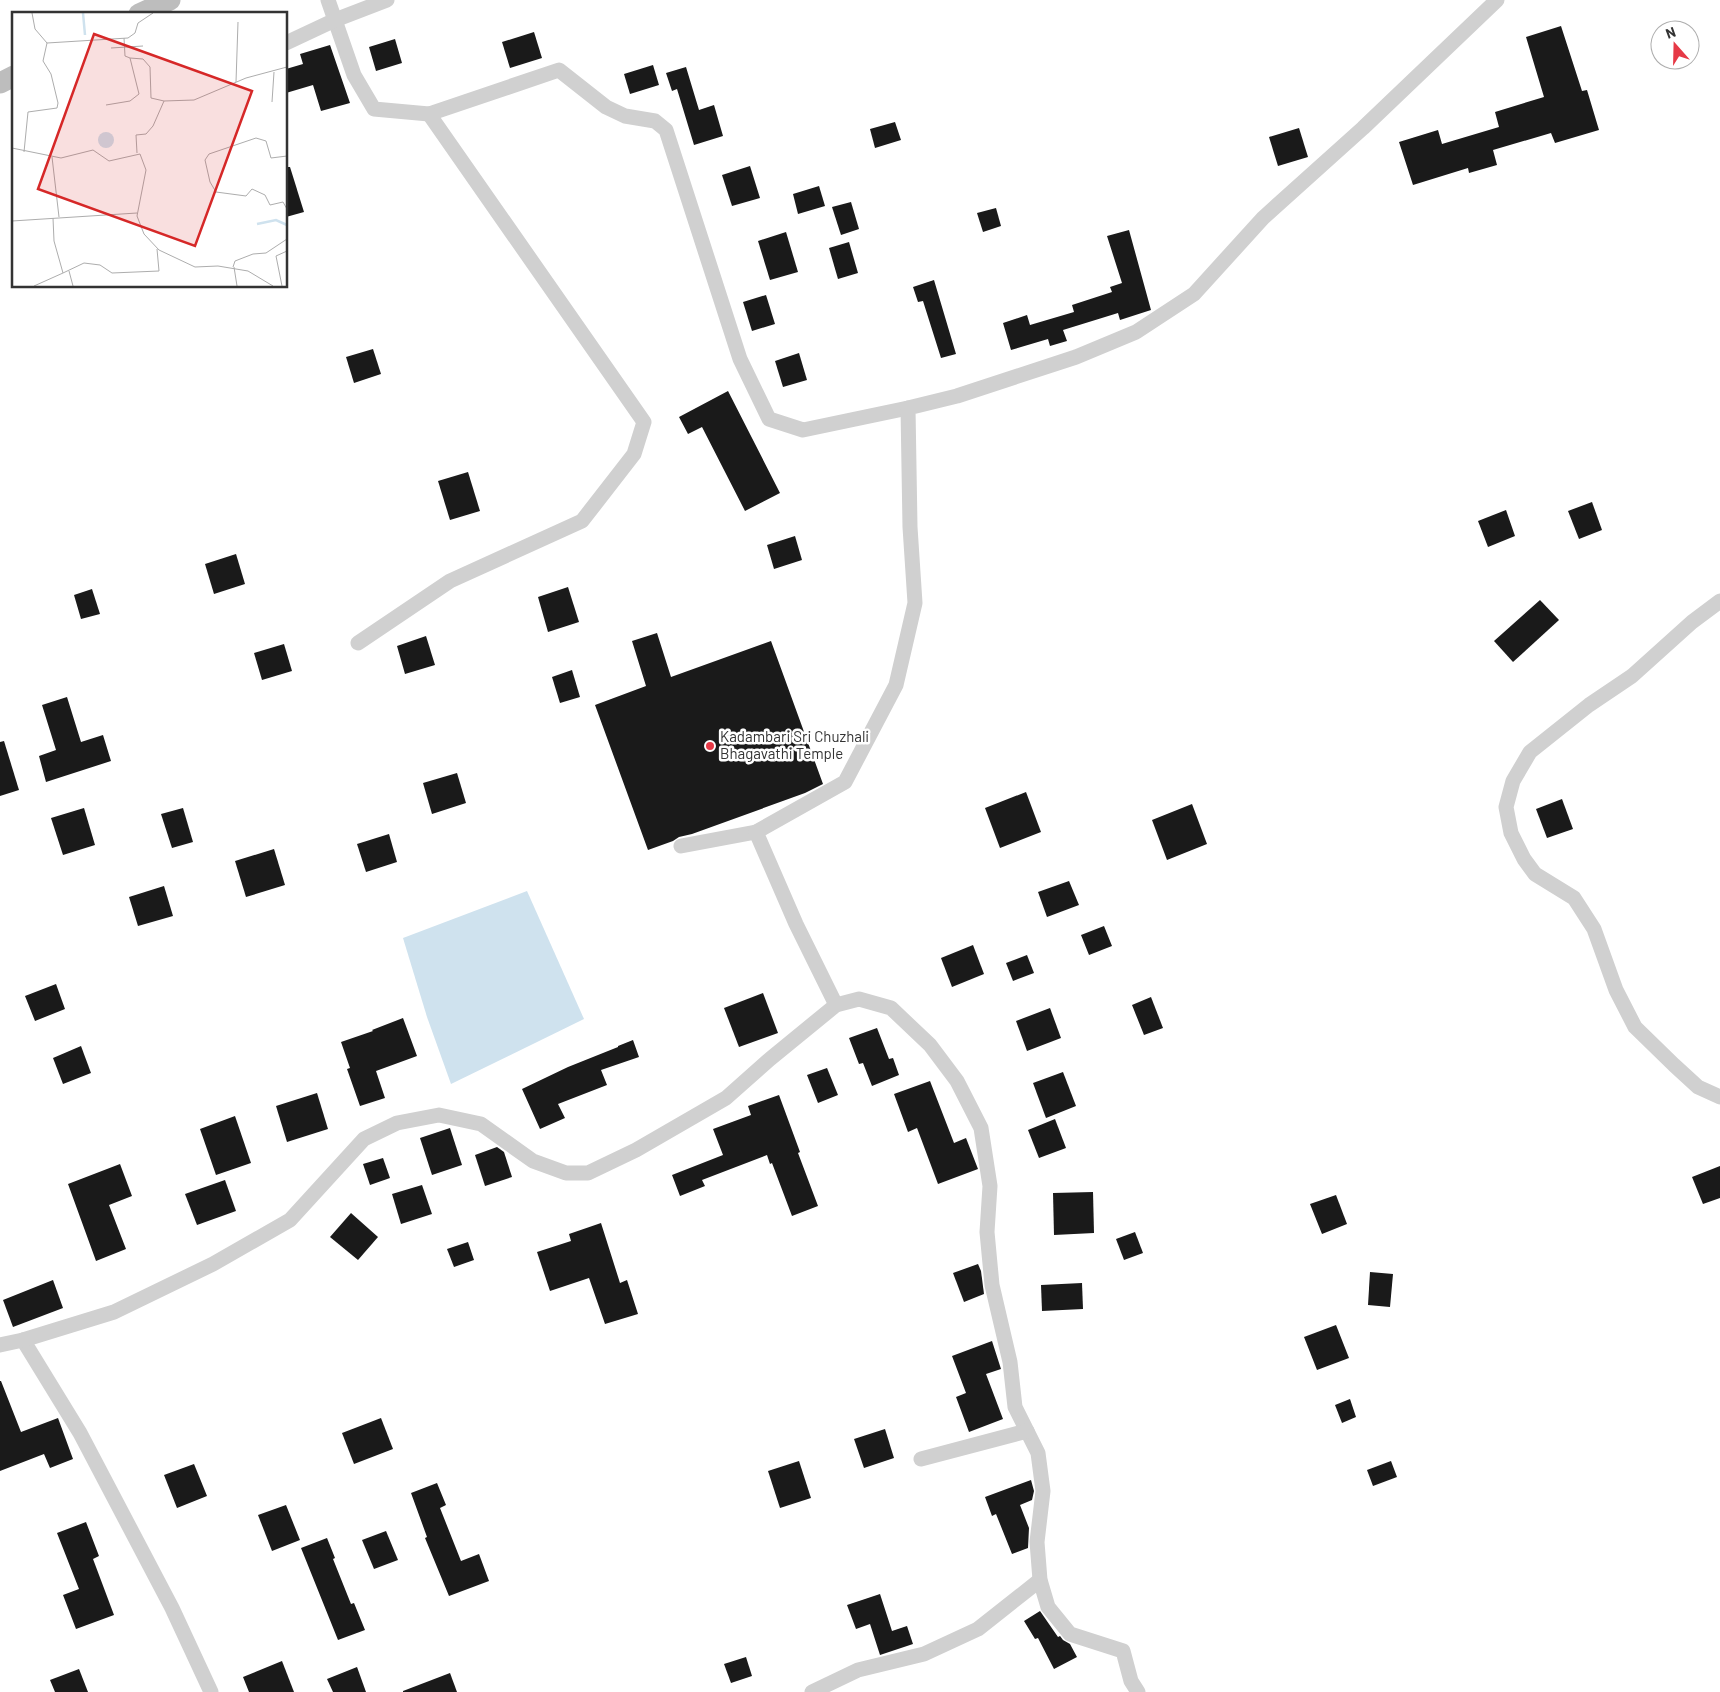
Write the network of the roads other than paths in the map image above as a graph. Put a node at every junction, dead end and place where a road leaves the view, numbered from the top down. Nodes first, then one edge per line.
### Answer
1 (170, 0) edge
2 (328, 0) edge
3 (387, 0) edge
4 (1497, 0) edge
5 (143, 12) edge
6 (335, 20) junction
7 (288, 42) edge
8 (12, 77) edge
9 (0, 83) edge
10 (429, 114) junction
11 (908, 408) junction
12 (1720, 600) edge
13 (358, 643) dead end
14 (756, 832) junction
15 (681, 846) dead end
16 (836, 1005) junction
17 (1720, 1097) edge
18 (23, 1340) junction
19 (0, 1346) edge
20 (1027, 1431) junction
21 (921, 1459) dead end
22 (1040, 1580) junction
23 (211, 1692) edge
24 (812, 1692) edge
25 (1138, 1692) edge

1 - 5 street
2 - 6 street
3 - 6 street
4 - 11 street
6 - 7 street
6 - 10 street
8 - 9 street
10 - 11 street
10 - 13 street
11 - 14 street
12 - 17 street
14 - 15 street
14 - 16 street
16 - 18 street
16 - 20 street
18 - 19 street
18 - 23 street
20 - 21 street
20 - 22 street
22 - 24 street
22 - 25 street

